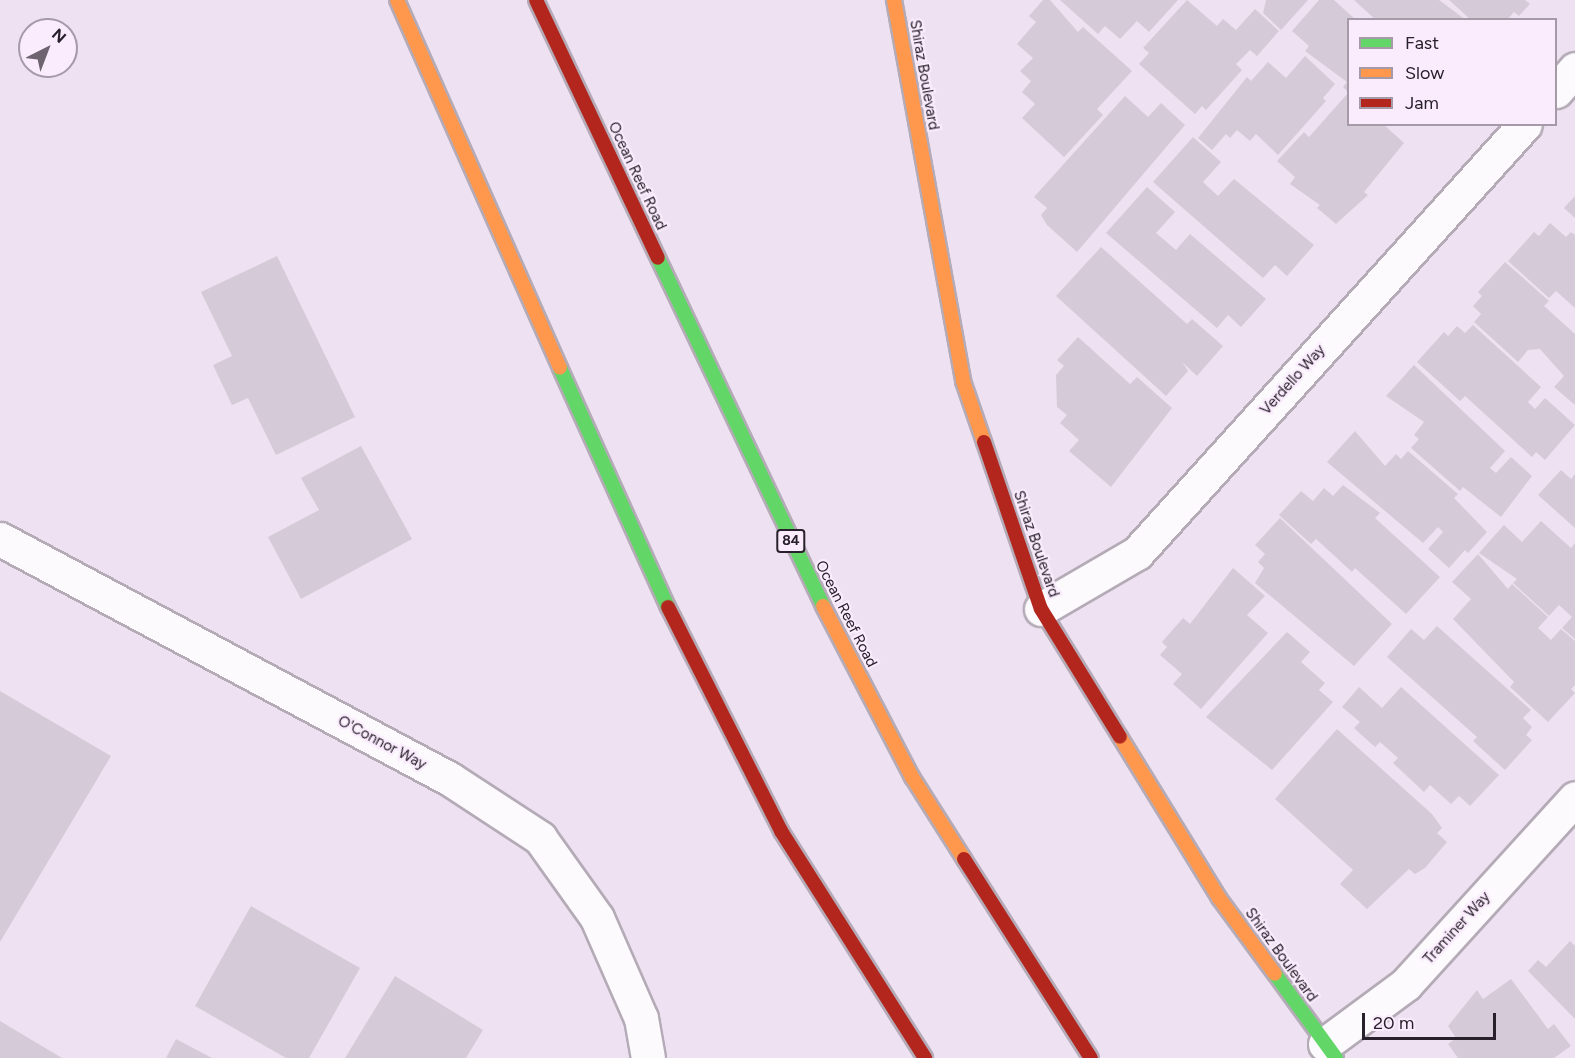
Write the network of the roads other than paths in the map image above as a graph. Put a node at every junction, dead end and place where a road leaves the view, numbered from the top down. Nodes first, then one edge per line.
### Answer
1 (397, 0) edge
2 (536, 0) edge
3 (894, 0) edge
4 (1575, 69) edge
5 (1557, 90) edge
6 (1523, 126) edge
7 (0, 539) edge
8 (1041, 609) junction
9 (1575, 798) edge
10 (1330, 1051) edge
11 (648, 1058) edge
12 (926, 1058) edge
13 (1091, 1058) edge

1 - 12 main road
2 - 13 main road, Ocean Reef Road / 84
3 - 8 main road, Shiraz Boulevard
4 - 5 street
6 - 8 street, Verdello Way
7 - 11 street, O'Connor Way
8 - 10 main road, Shiraz Boulevard
9 - 10 street, Traminer Way

